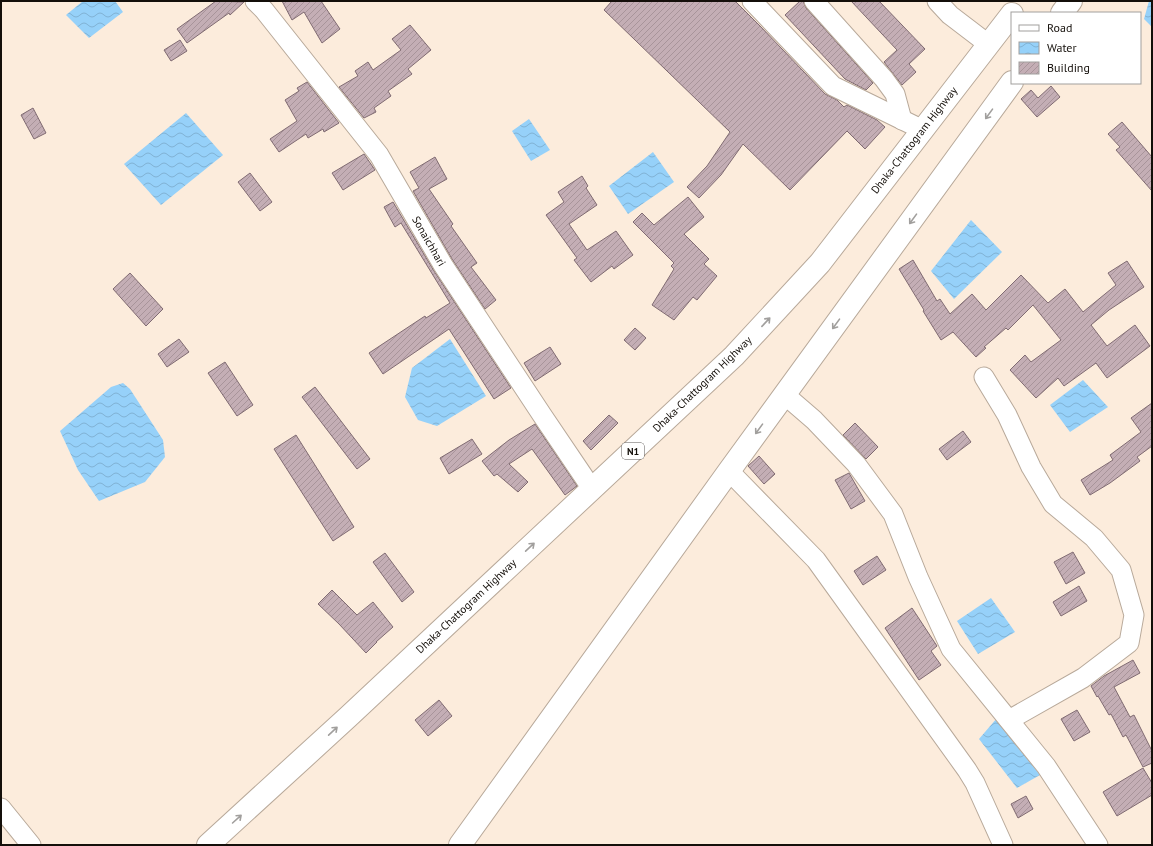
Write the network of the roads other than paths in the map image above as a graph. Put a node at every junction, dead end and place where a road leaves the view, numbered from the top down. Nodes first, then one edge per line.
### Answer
1 (255, 1) edge
2 (752, 1) edge
3 (814, 1) edge
4 (937, 1) edge
5 (1022, 1) edge
6 (1071, 1) edge
7 (1013, 12) edge
8 (1063, 12) edge
9 (1011, 14) edge
10 (988, 44) junction
11 (1011, 83) edge
12 (902, 120) junction
13 (923, 130) junction
14 (984, 377) dead end
15 (784, 395) junction
16 (729, 470) junction
17 (592, 489) junction
18 (1009, 720) junction
19 (1, 808) edge
20 (31, 845) edge
21 (208, 845) edge
22 (460, 845) edge
23 (1003, 845) edge
24 (1098, 845) edge

1 - 17 street, Sonaichhari
2 - 12 street
3 - 12 street
4 - 10 street
5 - 7 highway, Dhaka-Chattogram Highway / N1
6 - 8 highway
9 - 10 highway, Dhaka-Chattogram Highway / N1
10 - 13 highway, Dhaka-Chattogram Highway / N1
11 -> 15 highway
12 - 13 street
17 -> 13 highway, Dhaka-Chattogram Highway / N1
14 - 18 street
15 -> 16 highway
15 - 18 street
16 - 22 highway
16 - 23 street
21 -> 17 highway, Dhaka-Chattogram Highway / N1
18 - 24 street
19 - 20 street

